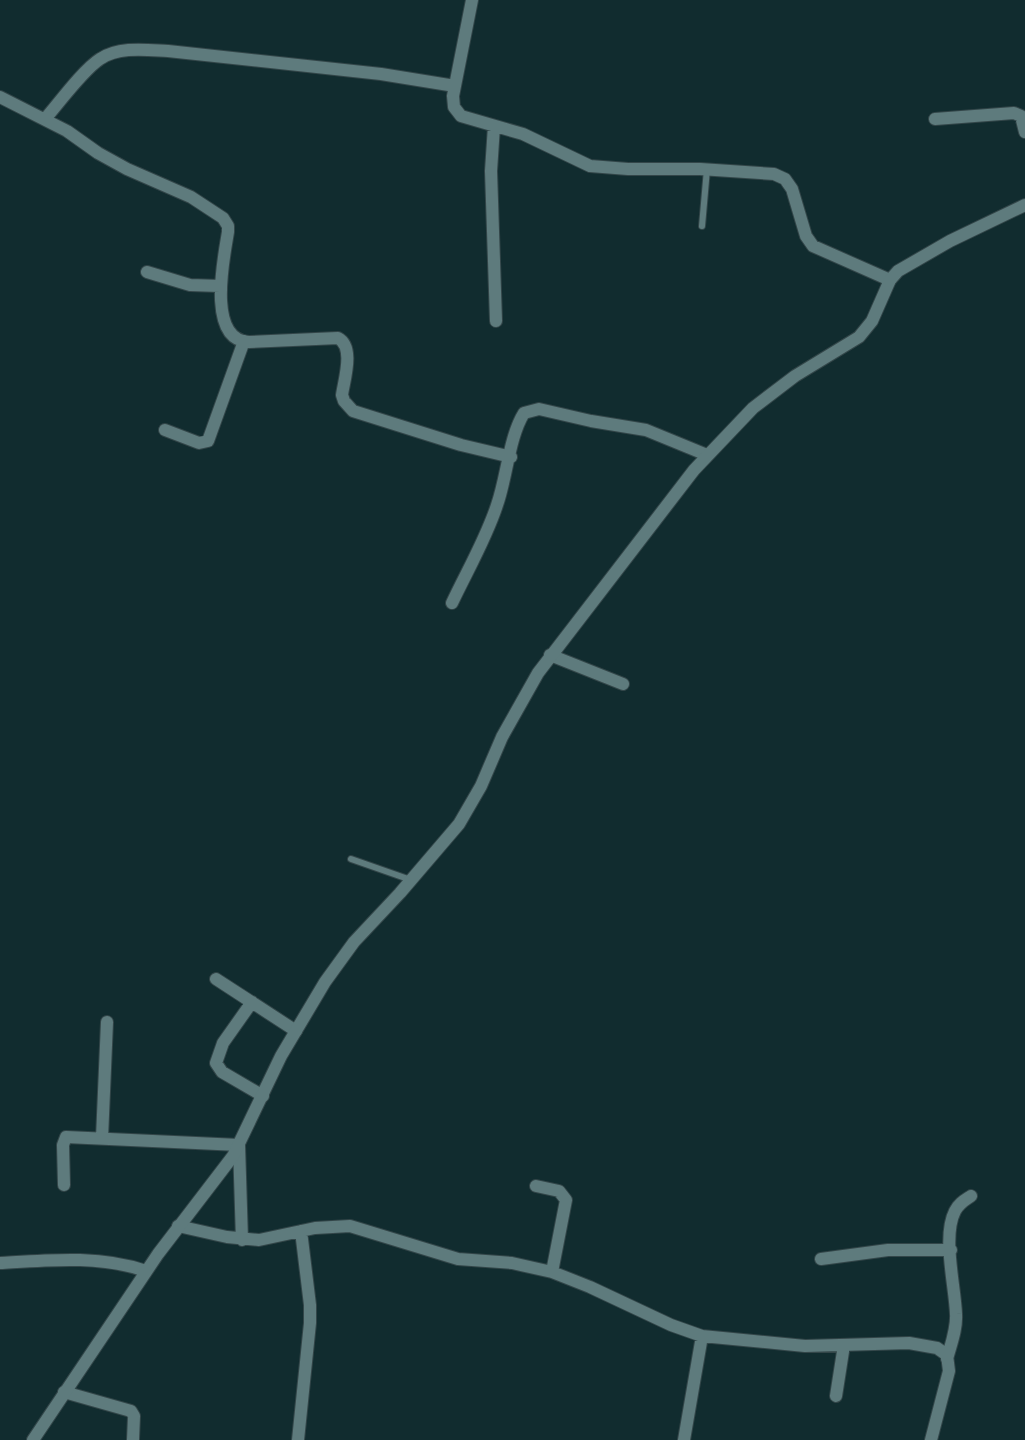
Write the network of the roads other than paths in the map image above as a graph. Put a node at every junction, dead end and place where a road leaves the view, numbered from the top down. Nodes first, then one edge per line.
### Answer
1 (472, 0) edge
2 (455, 86) junction
3 (0, 97) edge
4 (45, 119) junction
5 (934, 119) dead end
6 (494, 126) junction
7 (1025, 132) edge
8 (707, 169) junction
9 (1025, 206) edge
10 (702, 226) dead end
11 (147, 272) dead end
12 (890, 280) junction
13 (220, 286) junction
14 (496, 322) dead end
15 (244, 341) junction
16 (165, 430) dead end
17 (707, 455) junction
18 (510, 457) junction
19 (452, 603) dead end
20 (550, 655) junction
21 (623, 684) dead end
22 (351, 858) dead end
23 (411, 880) junction
24 (216, 980) dead end
25 (252, 1002) junction
26 (107, 1022) dead end
27 (296, 1031) junction
28 (263, 1096) junction
29 (102, 1138) junction
30 (239, 1145) junction
31 (64, 1185) dead end
32 (536, 1186) dead end
33 (971, 1196) dead end
34 (178, 1226) junction
35 (301, 1231) junction
36 (242, 1240) junction
37 (951, 1250) junction
38 (821, 1259) dead end
39 (0, 1263) edge
40 (146, 1271) junction
41 (552, 1272) junction
42 (702, 1336) junction
43 (844, 1345) junction
44 (948, 1359) junction
45 (64, 1392) junction
46 (836, 1396) dead end
47 (33, 1440) edge
48 (133, 1440) edge
49 (298, 1440) edge
50 (684, 1440) edge
51 (931, 1440) edge

1 - 2 street
2 - 4 street
2 - 6 street
3 - 4 street
4 - 13 street
5 - 7 street
6 - 8 street
6 - 14 street
8 - 10 lane
8 - 12 street
9 - 12 street
11 - 13 street
12 - 17 street
13 - 15 street
15 - 16 street
15 - 18 street
17 - 18 street
17 - 20 street
18 - 19 street
20 - 21 street
20 - 23 street
22 - 23 lane
23 - 27 street
24 - 25 street
25 - 27 street
25 - 28 street
26 - 29 street
27 - 28 street
28 - 30 street
29 - 30 street
29 - 31 street
30 - 34 street
30 - 36 street
32 - 41 street
33 - 37 street
34 - 36 street
34 - 40 street
35 - 36 street
35 - 41 street
35 - 49 street
37 - 38 street
37 - 44 street
39 - 40 street
40 - 45 street
41 - 42 street
42 - 43 street
42 - 50 street
43 - 44 street
43 - 46 street
44 - 51 street
45 - 47 street
45 - 48 street

